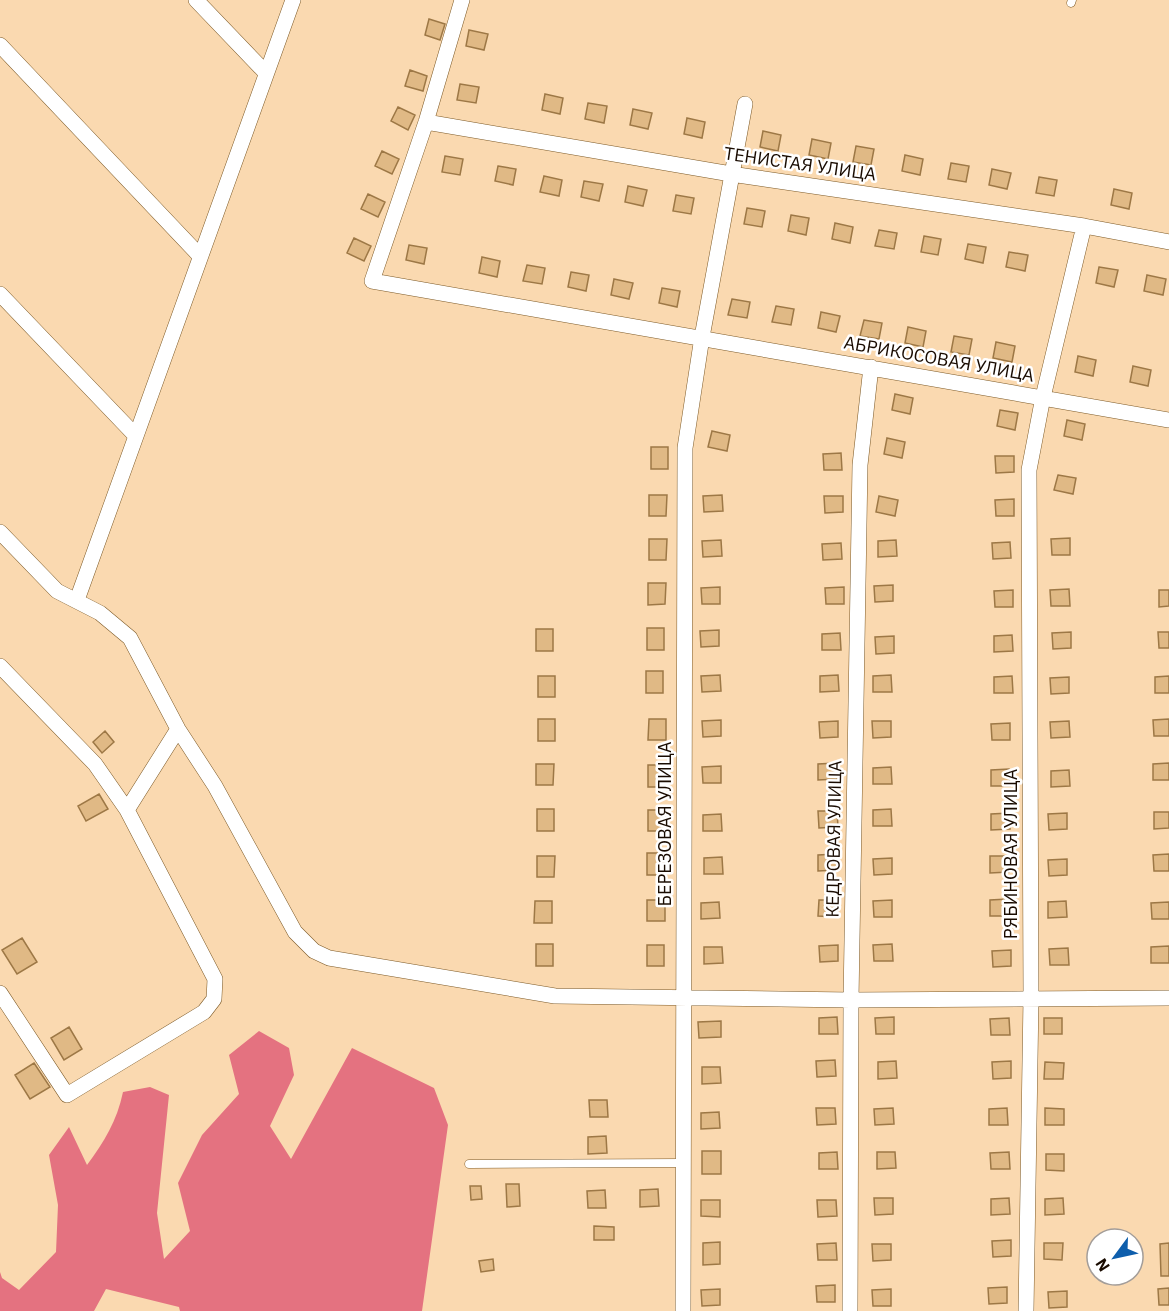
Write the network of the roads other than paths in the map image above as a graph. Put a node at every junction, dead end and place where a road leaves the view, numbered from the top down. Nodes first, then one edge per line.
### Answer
1 (196, 0) edge
2 (293, 0) edge
3 (462, 0) edge
4 (0, 45) edge
5 (266, 73) junction
6 (745, 104) dead end
7 (426, 122) junction
8 (731, 174) junction
9 (1084, 226) junction
10 (1169, 242) edge
11 (199, 255) junction
12 (0, 294) edge
13 (702, 338) junction
14 (871, 368) junction
15 (1043, 398) junction
16 (1169, 420) edge
17 (135, 435) junction
18 (0, 532) edge
19 (77, 600) junction
20 (0, 666) edge
21 (178, 729) junction
22 (127, 810) junction
23 (0, 993) edge
24 (684, 998) junction
25 (1031, 998) junction
26 (1169, 998) edge
27 (851, 1000) junction
28 (684, 1163) junction
29 (469, 1164) dead end
30 (683, 1311) edge
31 (850, 1311) edge
32 (1026, 1311) edge

1 - 5 street
2 - 5 street
3 - 7 street
4 - 11 street
5 - 11 street
6 - 8 street, БЕРЕЗОВАЯ УЛИЦА
7 - 8 street, ТЕНИСТАЯ УЛИЦА
7 - 13 street, АБРИКОСОВАЯ УЛИЦА
8 - 9 street, ТЕНИСТАЯ УЛИЦА
8 - 13 street, БЕРЕЗОВАЯ УЛИЦА
9 - 10 street, ТЕНИСТАЯ УЛИЦА
9 - 15 street, РЯБИНОВАЯ УЛИЦА
11 - 17 street
12 - 17 street
13 - 14 street, АБРИКОСОВАЯ УЛИЦА
13 - 24 street, БЕРЕЗОВАЯ УЛИЦА
14 - 15 street, АБРИКОСОВАЯ УЛИЦА
14 - 27 street, КЕДРОВАЯ УЛИЦА
15 - 16 street, АБРИКОСОВАЯ УЛИЦА
15 - 25 street, РЯБИНОВАЯ УЛИЦА
17 - 19 street
18 - 19 street
19 - 21 street
20 - 22 street
21 - 22 street
21 - 24 street
22 - 23 street
24 - 27 street
24 - 28 street, БЕРЕЗОВАЯ УЛИЦА
25 - 26 street
25 - 27 street
25 - 32 street, РЯБИНОВАЯ УЛИЦА
27 - 31 street, КЕДРОВАЯ УЛИЦА
28 - 29 lane
28 - 30 street, БЕРЕЗОВАЯ УЛИЦА

